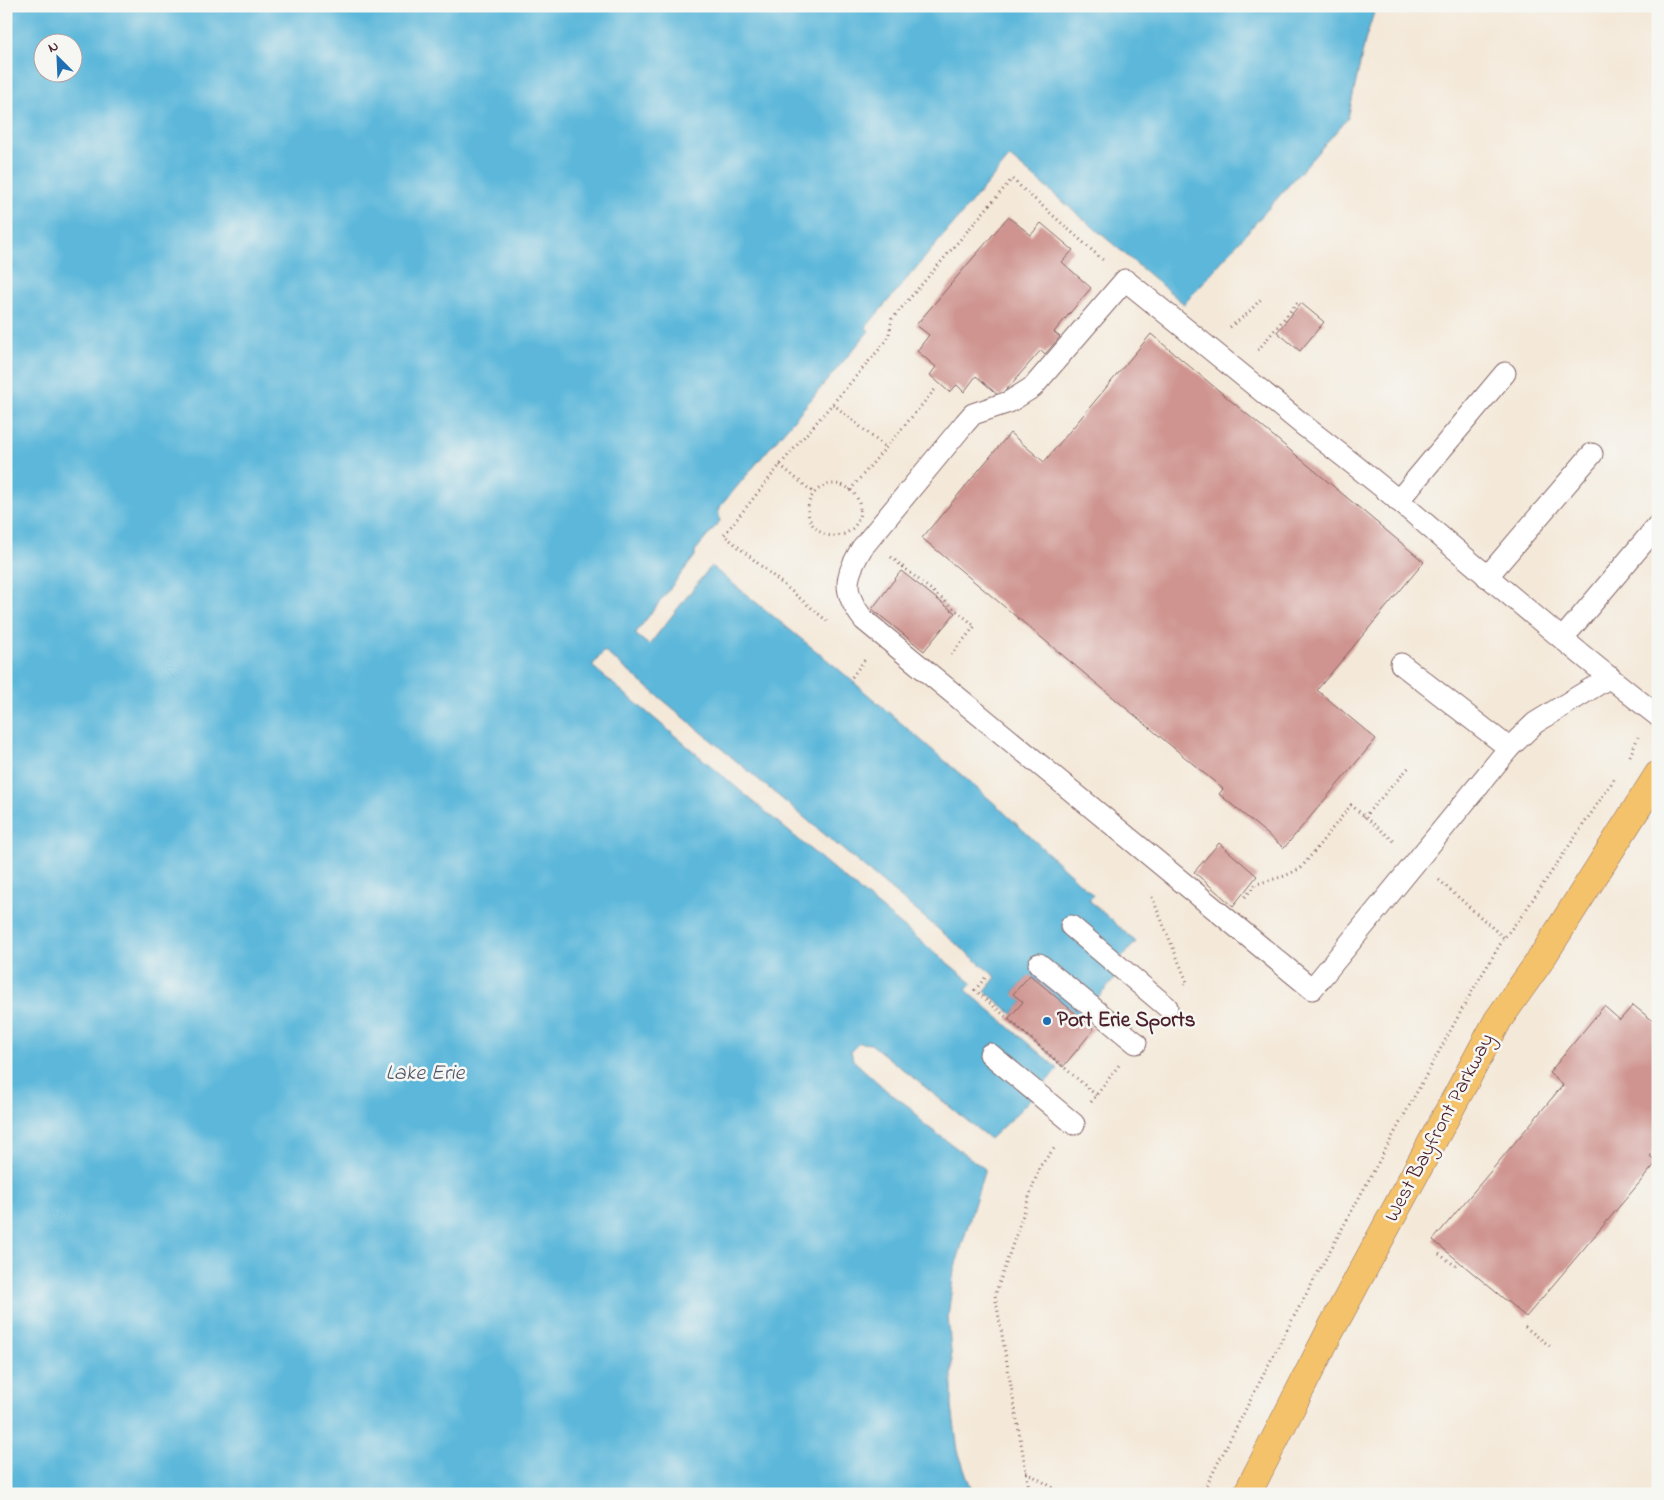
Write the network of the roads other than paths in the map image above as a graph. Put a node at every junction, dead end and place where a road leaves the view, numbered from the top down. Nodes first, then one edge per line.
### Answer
1 (1505, 374) dead end
2 (1592, 454) dead end
3 (1398, 501) junction
4 (1658, 525) edge
5 (1487, 577) junction
6 (1563, 638) junction
7 (1401, 664) dead end
8 (1610, 677) junction
9 (1658, 716) edge
10 (1508, 748) junction
11 (1658, 775) edge
12 (1071, 926) dead end
13 (1039, 964) dead end
14 (1166, 1007) dead end
15 (1136, 1043) dead end
16 (990, 1054) dead end
17 (1074, 1124) dead end
18 (1247, 1494) edge

1 - 3 lane
2 - 5 lane
3 - 5 lane
3 - 10 lane
4 - 6 lane
5 - 6 lane
6 - 8 lane
7 - 10 lane
8 - 9 lane
8 - 10 lane
11 - 18 highway, West Bayfront Parkway
12 - 14 lane
13 - 15 lane
16 - 17 lane

